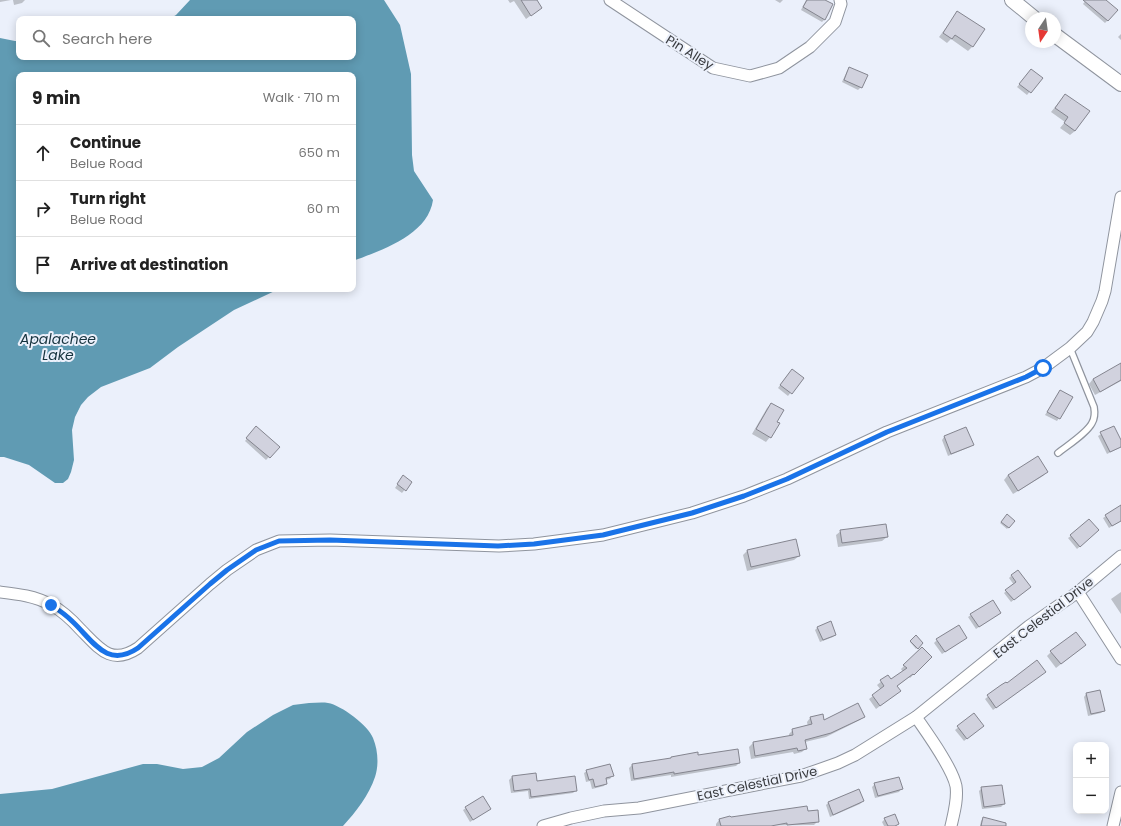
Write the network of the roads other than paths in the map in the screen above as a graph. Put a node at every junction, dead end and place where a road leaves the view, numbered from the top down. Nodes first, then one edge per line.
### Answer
1 (610, 0) edge
2 (840, 0) edge
3 (1012, 0) edge
4 (1027, 12) edge
5 (1061, 39) edge
6 (1121, 84) edge
7 (1121, 196) edge
8 (1070, 348) junction
9 (1058, 453) dead end
10 (1121, 556) edge
11 (0, 592) edge
12 (1078, 592) junction
13 (1121, 659) edge
14 (916, 717) junction
15 (1121, 792) edge
16 (543, 826) edge
17 (951, 826) edge
18 (1113, 826) edge

1 - 2 street, Pin Alley
3 - 4 street
5 - 6 street
7 - 8 street
8 - 9 lane
8 - 11 street
10 - 12 street, East Celestial Drive
12 - 13 street
12 - 14 street, East Celestial Drive
14 - 16 street, East Celestial Drive
14 - 17 street
15 - 18 street

